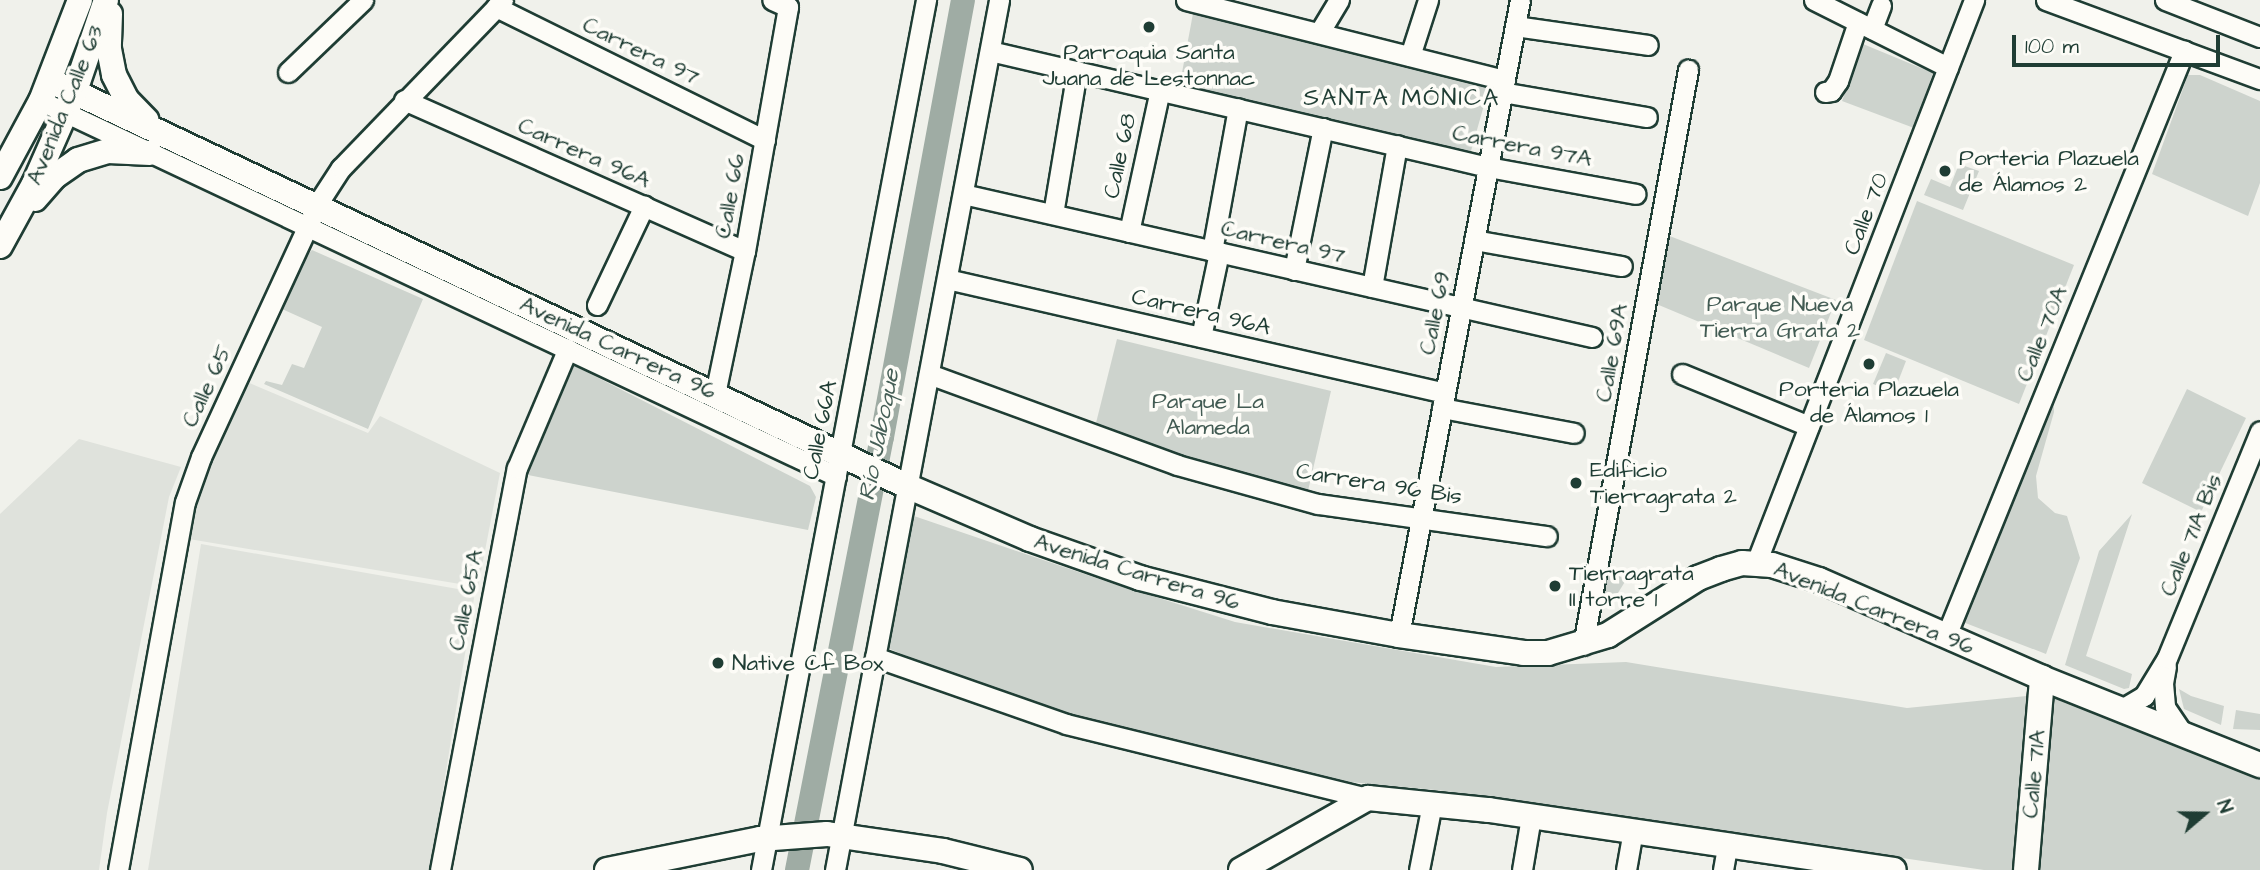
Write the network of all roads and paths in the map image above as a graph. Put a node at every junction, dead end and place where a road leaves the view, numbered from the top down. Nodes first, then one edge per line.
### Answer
1 (80, 0) edge
2 (108, 0) edge
3 (363, 0) edge
4 (926, 0) edge
5 (999, 0) edge
6 (1185, 0) edge
7 (1339, 0) edge
8 (1429, 0) edge
9 (1520, 0) edge
10 (1814, 0) edge
11 (1974, 0) edge
12 (2046, 0) edge
13 (2165, 0) edge
14 (499, 3) edge
15 (780, 3) edge
16 (1235, 6) edge
17 (1881, 6) dead end
18 (1865, 25) junction
19 (1515, 26) junction
20 (1319, 33) junction
21 (2260, 37) edge
22 (1648, 45) dead end
23 (990, 51) junction
24 (2184, 51) junction
25 (1410, 56) junction
26 (1948, 67) junction
27 (1688, 70) dead end
28 (1077, 71) junction
29 (288, 72) dead end
30 (2260, 79) edge
31 (1504, 86) junction
32 (1160, 90) junction
33 (46, 91) junction
34 (1825, 92) dead end
35 (404, 100) junction
36 (70, 102) junction
37 (1238, 108) junction
38 (1647, 117) dead end
39 (1324, 128) junction
40 (765, 140) junction
41 (153, 141) junction
42 (1397, 145) junction
43 (1488, 167) junction
44 (0, 177) edge
45 (963, 194) junction
46 (1636, 194) dead end
47 (644, 206) junction
48 (1053, 214) junction
49 (313, 217) junction
50 (1129, 232) junction
51 (1474, 240) junction
52 (1, 243) edge
53 (745, 251) junction
54 (1215, 252) junction
55 (1622, 266) dead end
56 (1294, 270) junction
57 (947, 279) junction
58 (1372, 287) junction
59 (597, 306) dead end
60 (1461, 308) junction
61 (1201, 337) junction
62 (1592, 337) dead end
63 (568, 348) junction
64 (929, 374) junction
65 (1682, 374) dead end
66 (715, 394) junction
67 (1443, 400) junction
68 (1809, 426) junction
69 (2260, 431) edge
70 (1574, 433) dead end
71 (845, 464) junction
72 (904, 484) junction
73 (1422, 516) junction
74 (1547, 536) dead end
75 (1756, 563) junction
76 (1399, 635) junction
77 (1946, 636) junction
78 (1584, 645) junction
79 (875, 657) junction
80 (2167, 658) junction
81 (2042, 678) junction
82 (2122, 709) junction
83 (2183, 734) junction
84 (2260, 765) edge
85 (1368, 798) junction
86 (1432, 804) junction
87 (1531, 817) junction
88 (1633, 831) junction
89 (834, 835) junction
90 (779, 837) junction
91 (1725, 858) edge
92 (1847, 867) edge
93 (118, 870) edge
94 (440, 870) edge
95 (607, 870) edge
96 (761, 870) edge
97 (835, 870) edge
98 (1020, 870) edge
99 (1241, 870) edge
100 (1419, 870) edge
101 (1522, 870) edge
102 (1626, 870) edge
103 (1894, 870) edge
104 (2026, 870) edge

1 - 33 main road, Avenida Calle 63
2 - 36 main road, Avenida Calle 63
2 - 41 main road
3 - 29 street
4 - 71 street, Calle 66A
5 - 23 street
6 - 16 street
7 - 20 street
8 - 25 street
9 - 19 street, Calle 69
10 - 18 street
11 - 26 street, Calle 70
12 - 24 street
13 - 21 street
14 - 35 street, Calle 65
14 - 40 street, Carrera 97
15 - 40 street, Calle 66
16 - 20 street
17 - 18 street
18 - 26 street
18 - 34 street
19 - 22 street
19 - 31 street, Calle 69
20 - 25 street
23 - 28 street, Carrera 97A
23 - 45 street
24 - 30 street
24 - 77 street, Calle 70A
25 - 31 street
26 - 68 street, Calle 70
27 - 78 street, Calle 69A
28 - 32 street, Carrera 97A
28 - 48 street
31 - 38 street
31 - 43 street, Calle 69
32 - 37 street, Carrera 97A
32 - 50 street, Calle 68
33 - 36 main road, Avenida Carrera 96
33 - 44 main road, Avenida Calle 63
35 - 47 street, Carrera 96A
35 - 49 street, Calle 65
36 - 41 main road, Avenida Carrera 96
36 - 52 main road, Avenida Calle 63
37 - 39 street, Carrera 97A
37 - 54 street
39 - 42 street, Carrera 97A
39 - 56 street
40 - 53 street, Calle 66
41 - 49 main road, Avenida Carrera 96
41 - 52 main road
42 - 43 street, Carrera 97A
42 - 58 street
43 - 46 street, Carrera 97A
43 - 51 street, Calle 69
45 - 48 street, Carrera 97
45 - 57 street
47 - 53 street, Carrera 96A
47 - 59 street
48 - 50 street, Carrera 97
49 - 63 street, Avenida Carrera 96
49 - 66 main road, Avenida Carrera 96
49 - 93 street, Calle 65
50 - 54 street, Carrera 97
51 - 55 street
51 - 60 street, Calle 69
53 - 66 street, Calle 66
54 - 56 street, Carrera 97
54 - 61 street
56 - 58 street, Carrera 97
57 - 61 street, Carrera 96A
57 - 64 street
58 - 60 street, Carrera 97
60 - 62 street, Carrera 97
60 - 67 street, Calle 69
61 - 67 street, Carrera 96A
63 - 71 street, Avenida Carrera 96
63 - 94 street, Calle 65A
64 - 72 street
64 - 73 street, Carrera 96 Bis
65 - 68 street
66 - 71 main road, Avenida Carrera 96
67 - 70 street, Carrera 96A
67 - 73 street, Calle 69
68 - 75 street, Calle 70
69 - 80 street, Calle 71A Bis
71 - 72 main road, Avenida Carrera 96
71 - 90 street, Calle 66A
72 - 76 main road, Avenida Carrera 96
72 - 79 street
73 - 74 street, Carrera 96 Bis
73 - 76 street, Calle 69
75 - 77 main road, Avenida Carrera 96
75 - 78 main road, Avenida Carrera 96
76 - 78 main road, Avenida Carrera 96
77 - 81 main road, Avenida Carrera 96
79 - 85 street
79 - 89 street
80 - 82 street, Calle 71A Bis
80 - 83 street, Calle 71A Bis
81 - 82 main road, Avenida Carrera 96
81 - 104 main road, Calle 71A
82 - 83 main road, Avenida Carrera 96
83 - 84 main road, Avenida Carrera 96
85 - 86 main road
85 - 99 main road
86 - 87 main road
86 - 100 street
87 - 88 main road
87 - 101 street
88 - 91 main road
88 - 102 street
89 - 90 main road
89 - 97 street
89 - 98 main road
90 - 95 main road
90 - 96 street, Calle 66A
91 - 92 main road
92 - 103 main road

